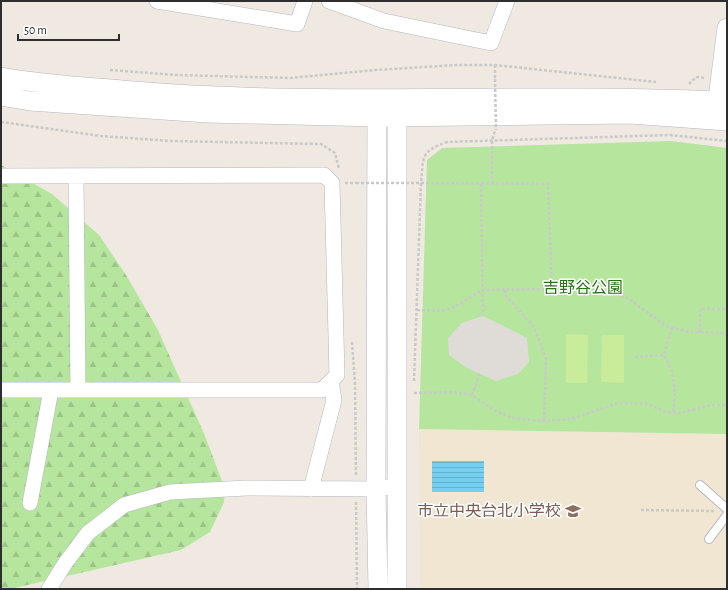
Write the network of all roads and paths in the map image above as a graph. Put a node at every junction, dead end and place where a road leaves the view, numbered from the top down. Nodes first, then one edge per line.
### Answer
1 (157, 1) edge
2 (305, 1) edge
3 (329, 1) edge
4 (507, 1) edge
5 (727, 28) edge
6 (495, 65) junction
7 (110, 70) dead end
8 (1, 77) edge
9 (720, 81) junction
10 (662, 82) dead end
11 (682, 83) dead end
12 (1, 96) edge
13 (397, 107) junction
14 (378, 108) junction
15 (721, 111) edge
16 (1, 122) edge
17 (492, 140) junction
18 (727, 141) edge
19 (339, 172) dead end
20 (1, 176) edge
21 (76, 176) junction
22 (340, 183) dead end
23 (422, 183) junction
24 (482, 184) junction
25 (492, 184) junction
26 (552, 289) junction
27 (482, 290) junction
28 (505, 290) junction
29 (727, 309) edge
30 (417, 310) junction
31 (483, 316) dead end
32 (672, 327) junction
33 (700, 332) junction
34 (727, 333) edge
35 (351, 337) dead end
36 (664, 355) junction
37 (635, 357) dead end
38 (480, 374) dead end
39 (331, 381) junction
40 (1, 390) edge
41 (50, 390) junction
42 (78, 390) junction
43 (414, 393) junction
44 (472, 395) junction
45 (414, 400) dead end
46 (727, 405) edge
47 (672, 412) junction
48 (544, 421) junction
49 (700, 485) dead end
50 (396, 486) junction
51 (311, 489) junction
52 (356, 489) junction
53 (376, 489) junction
54 (30, 503) dead end
55 (641, 510) dead end
56 (724, 512) edge
57 (709, 539) dead end
58 (49, 589) edge
59 (357, 589) edge
60 (378, 589) edge
61 (397, 589) edge

1 - 2 street
3 - 4 street
5 - 9 street
6 - 7 path
6 - 10 path
6 - 17 path, bridge
8 - 14 street
9 - 11 path
9 - 15 street
12 - 14 street
13 - 14 street
13 - 15 street
13 - 50 street
14 - 53 street
16 - 19 path
17 - 18 path
17 - 23 path
17 - 25 path
20 - 21 street
21 - 39 street
21 - 42 street
22 - 23 path, bridge
23 - 24 path
23 - 30 path
24 - 25 path
24 - 27 path
25 - 26 path
26 - 28 path
26 - 32 path
27 - 28 path
27 - 30 path
27 - 31 path
28 - 48 path
29 - 33 path
30 - 43 path
32 - 33 path
32 - 36 path
33 - 34 path
35 - 52 path
36 - 37 path
36 - 47 path
38 - 44 path
39 - 42 street
39 - 51 street
40 - 41 street
41 - 42 street
41 - 54 street
43 - 44 path
43 - 45 path
44 - 48 path
46 - 47 path
47 - 48 path
49 - 56 lane
50 - 53 street
50 - 61 street
51 - 52 street
51 - 58 street
52 - 53 street
52 - 59 path
53 - 60 street
55 - 56 path
56 - 57 lane

